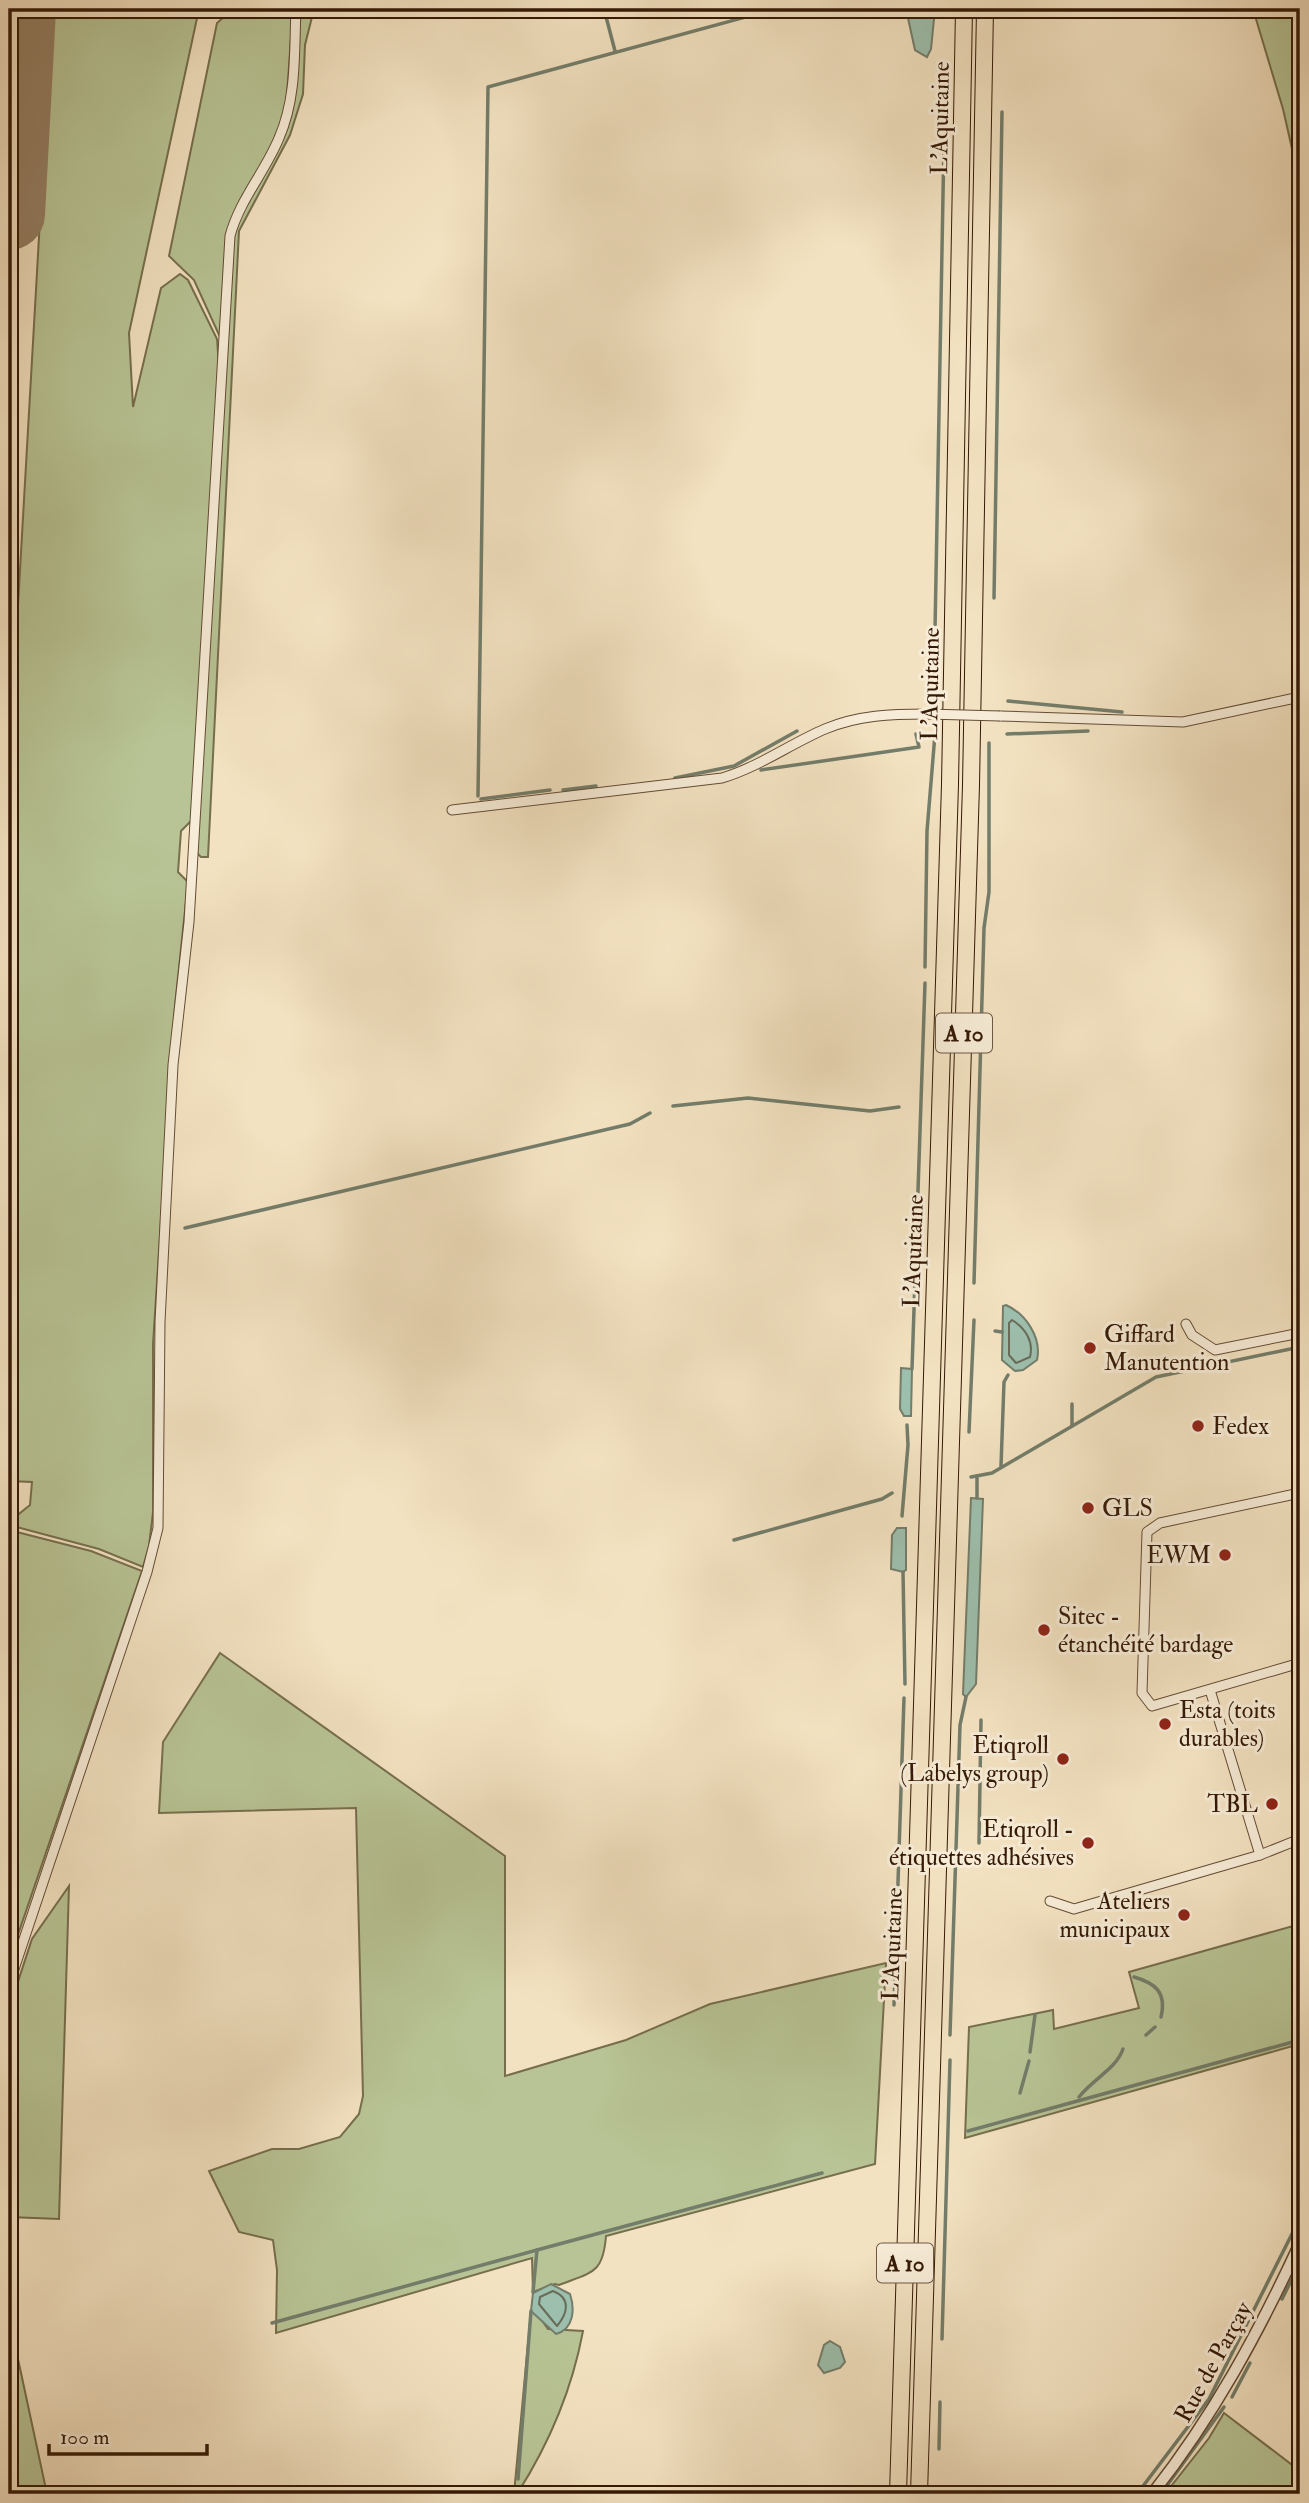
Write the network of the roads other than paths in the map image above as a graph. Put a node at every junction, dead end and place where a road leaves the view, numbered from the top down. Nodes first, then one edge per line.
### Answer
1 (296, 9) edge
2 (964, 9) edge
3 (985, 9) edge
4 (1300, 697) edge
5 (452, 810) dead end
6 (1186, 1324) dead end
7 (1300, 1333) edge
8 (1300, 1493) edge
9 (1300, 1663) edge
10 (1210, 1690) junction
11 (1300, 1839) edge
12 (1260, 1855) junction
13 (1050, 1901) dead end
14 (9, 1984) edge
15 (1300, 2243) edge
16 (898, 2494) edge
17 (919, 2494) edge
18 (1152, 2494) edge

1 - 14 street
2 - 16 highway, L'Aquitaine / A 10
3 - 17 highway, L'Aquitaine / A 10
4 - 5 street, bridge
6 - 7 street
8 - 10 street
9 - 10 street
10 - 12 street
11 - 12 street
12 - 13 street
15 - 18 street, Rue de Parçay

